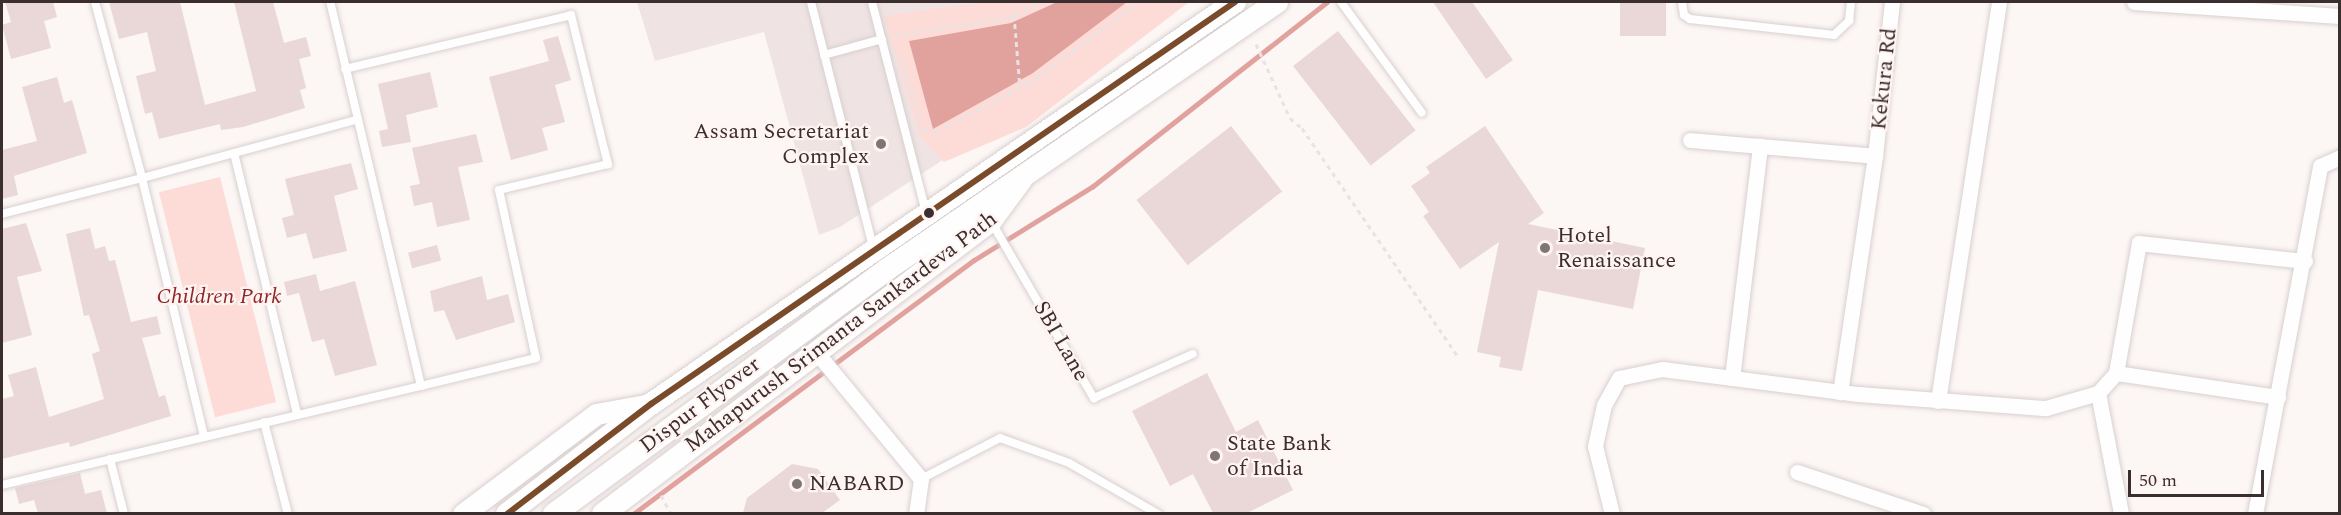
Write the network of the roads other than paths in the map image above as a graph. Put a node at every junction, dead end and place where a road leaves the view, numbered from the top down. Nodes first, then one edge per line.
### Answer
1 (95, 2) edge
2 (330, 2) edge
3 (811, 2) edge
4 (872, 2) edge
5 (1234, 2) edge
6 (1277, 2) edge
7 (1682, 2) edge
8 (1851, 2) edge
9 (1892, 2) edge
10 (1999, 2) edge
11 (2134, 2) edge
12 (1342, 4) edge
13 (2340, 16) edge
14 (882, 39) junction
15 (824, 55) junction
16 (345, 69) junction
17 (1422, 113) dead end
18 (356, 120) junction
19 (1690, 140) dead end
20 (1760, 146) junction
21 (234, 153) junction
22 (1875, 156) junction
23 (2340, 157) edge
24 (1024, 174) junction
25 (142, 178) junction
26 (926, 213) junction
27 (2, 214) edge
28 (995, 228) junction
29 (873, 250) junction
30 (2305, 261) junction
31 (1193, 354) dead end
32 (820, 357) junction
33 (2116, 373) junction
34 (1732, 378) junction
35 (421, 386) junction
36 (1840, 392) junction
37 (2098, 393) junction
38 (2278, 397) junction
39 (1938, 401) junction
40 (651, 404) junction
41 (297, 414) junction
42 (264, 422) junction
43 (204, 437) junction
44 (110, 459) junction
45 (1797, 472) dead end
46 (921, 479) junction
47 (2, 485) edge
48 (124, 513) edge
49 (288, 513) edge
50 (463, 513) edge
51 (507, 513) edge
52 (554, 513) edge
53 (603, 513) edge
54 (916, 513) edge
55 (1158, 513) edge
56 (1612, 513) edge
57 (1923, 513) edge
58 (2121, 513) edge
59 (2255, 513) edge

1 - 25 lane
2 - 16 lane
3 - 15 lane
4 - 14 lane
5 - 26 main road, Mahapurush Srimanta Sankardeva Path
6 - 24 main road, Mahapurush Srimanta Sankardeva Path
7 - 8 lane
9 - 22 street, Kekura Rd
10 - 39 street
11 - 13 street
12 - 17 lane
14 - 15 lane
14 - 26 lane
15 - 29 lane
16 - 18 lane
16 - 35 lane
18 - 21 lane
18 - 35 lane
19 - 20 street
20 - 22 street
20 - 34 street
21 - 25 lane
21 - 41 lane
22 - 36 street, Kekura Rd
23 - 30 street
24 - 28 main road, Mahapurush Srimanta Sankardeva Path
24 - 52 main road, Dispur Flyover
25 - 27 lane
25 - 43 lane
26 - 29 main road, Mahapurush Srimanta Sankardeva Path
28 - 31 lane, SBI Lane
28 - 32 main road, Mahapurush Srimanta Sankardeva Path
29 - 40 main road, Mahapurush Srimanta Sankardeva Path
30 - 33 street
30 - 38 street
32 - 46 street
32 - 53 main road, Mahapurush Srimanta Sankardeva Path
33 - 37 street
33 - 38 street
34 - 36 street
34 - 56 street
35 - 41 lane
36 - 39 street
37 - 39 street
37 - 58 street
38 - 59 street
40 - 50 main road
40 - 51 main road, Mahapurush Srimanta Sankardeva Path
41 - 42 lane
42 - 43 lane
42 - 49 lane
43 - 44 lane
44 - 47 lane
44 - 48 lane
45 - 57 street
46 - 54 street
46 - 55 lane

